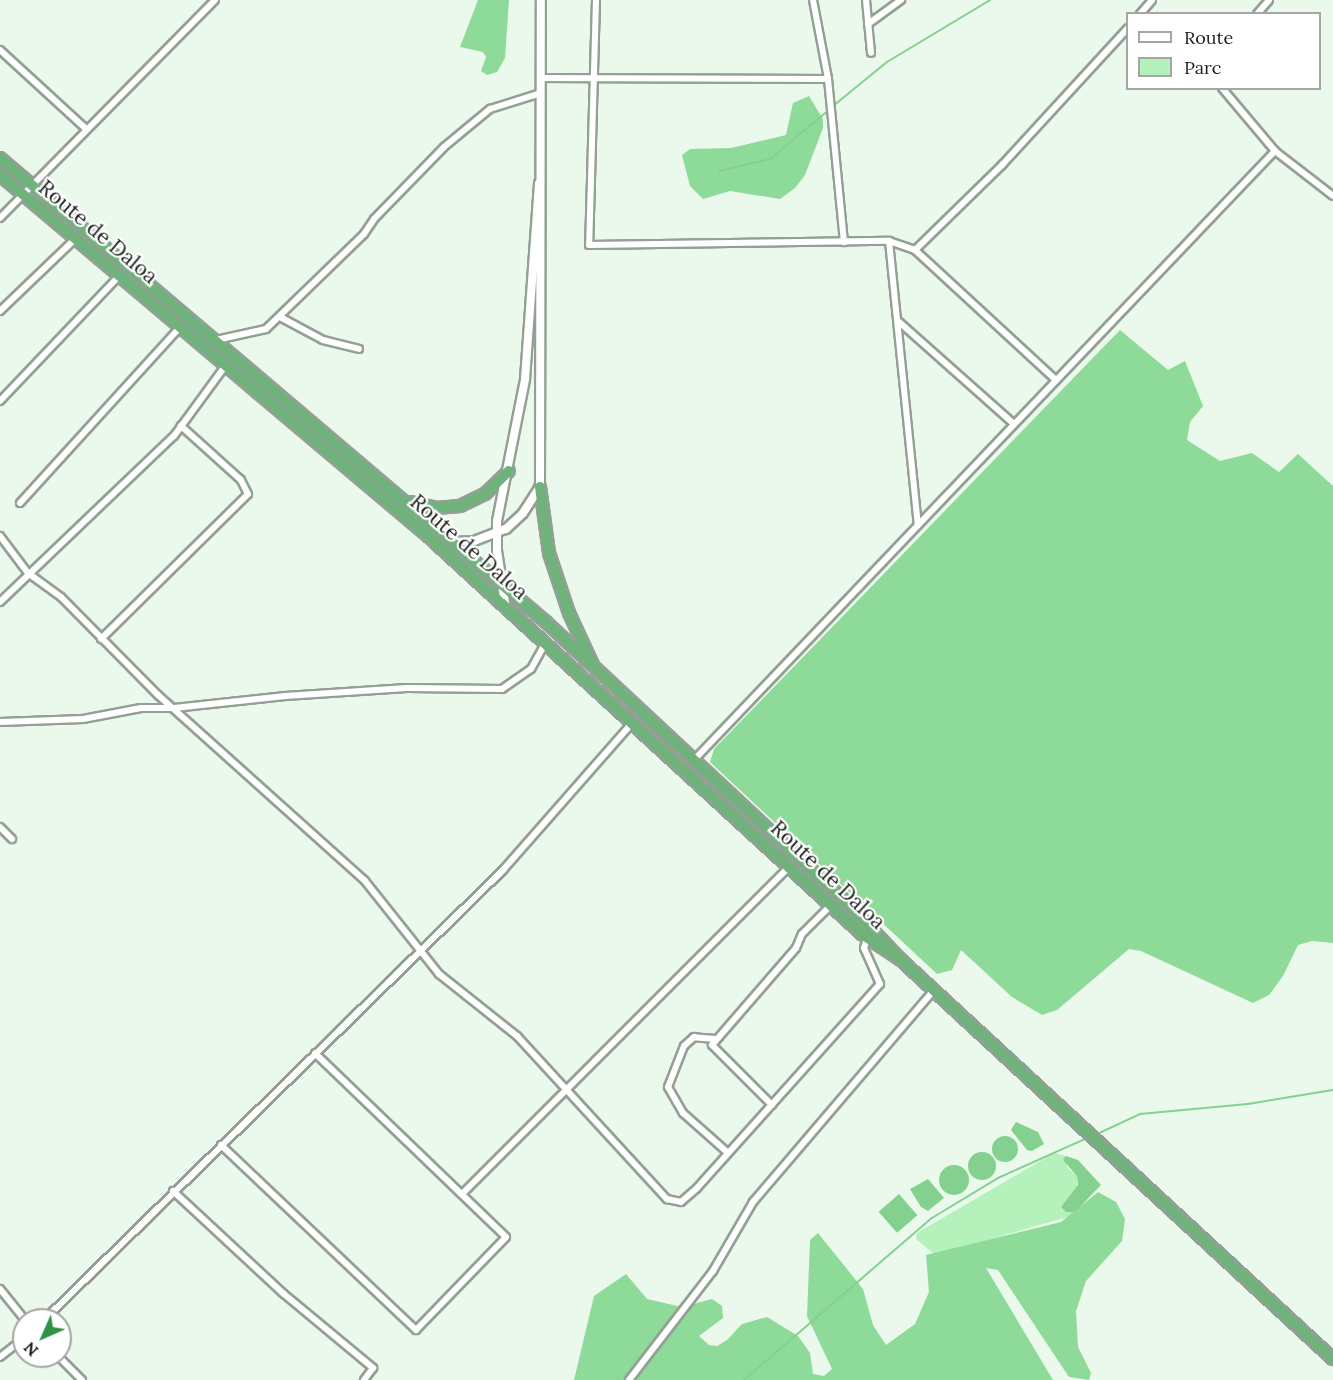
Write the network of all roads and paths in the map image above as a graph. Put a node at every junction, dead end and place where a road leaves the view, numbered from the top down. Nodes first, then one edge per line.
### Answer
1 (215, 0) edge
2 (541, 0) edge
3 (597, 0) edge
4 (813, 0) edge
5 (866, 0) edge
6 (900, 0) edge
7 (1152, 0) edge
8 (1269, 0) edge
9 (1142, 12) edge
10 (1259, 12) edge
11 (868, 24) junction
12 (1126, 30) edge
13 (0, 50) edge
14 (871, 53) dead end
15 (541, 78) junction
16 (593, 78) junction
17 (828, 79) junction
18 (1224, 90) edge
19 (541, 93) junction
20 (85, 128) junction
21 (1275, 151) junction
22 (0, 158) edge
23 (541, 174) junction
24 (0, 175) edge
25 (31, 183) junction
26 (22, 193) junction
27 (1333, 196) edge
28 (0, 218) edge
29 (75, 238) junction
30 (844, 242) junction
31 (890, 242) junction
32 (915, 250) junction
33 (119, 276) junction
34 (0, 312) edge
35 (280, 317) junction
36 (898, 321) junction
37 (180, 327) junction
38 (216, 340) junction
39 (359, 349) dead end
40 (226, 365) junction
41 (1056, 380) junction
42 (0, 401) edge
43 (1014, 424) junction
44 (181, 426) junction
45 (509, 471) junction
46 (540, 487) junction
47 (402, 497) junction
48 (20, 503) dead end
49 (918, 525) junction
50 (497, 534) junction
51 (0, 536) edge
52 (429, 537) junction
53 (455, 542) junction
54 (28, 573) junction
55 (500, 582) junction
56 (0, 602) edge
57 (505, 603) junction
58 (101, 639) junction
59 (546, 641) junction
60 (596, 671) junction
61 (174, 708) junction
62 (634, 721) junction
63 (0, 722) edge
64 (694, 760) junction
65 (0, 827) edge
66 (12, 839) dead end
67 (790, 867) junction
68 (831, 905) junction
69 (867, 938) junction
70 (419, 951) junction
71 (901, 960) junction
72 (934, 990) junction
73 (715, 1039) junction
74 (315, 1053) junction
75 (568, 1093) junction
76 (772, 1105) junction
77 (221, 1145) junction
78 (728, 1153) junction
79 (173, 1191) junction
80 (462, 1194) junction
81 (0, 1289) edge
82 (15, 1308) edge
83 (56, 1308) edge
84 (1333, 1359) edge
85 (70, 1368) edge
86 (82, 1380) edge
87 (364, 1380) edge
88 (629, 1380) edge

1 - 20 street
2 - 15 main road
3 - 16 street
4 - 17 street
5 - 11 street
6 - 11 street
7 - 9 street
8 - 10 street
11 - 14 street
12 - 32 street
13 - 20 street
15 - 16 street
15 - 19 main road
16 - 17 street
16 - 30 street
17 - 30 street
18 - 21 street
19 - 23 main road
19 - 35 street
20 - 25 street
21 - 27 street
21 - 41 street
22 - 25 highway, Route de Daloa
23 - 45 main road
23 - 46 main road
24 - 26 highway, Route de Daloa
25 - 26 street
25 - 38 highway, Route de Daloa
26 - 28 street
26 - 29 highway, Route de Daloa
29 - 33 highway, Route de Daloa
29 - 34 street
30 - 31 street
31 - 32 street
31 - 36 street
32 - 41 street
33 - 37 highway, Route de Daloa
33 - 42 street
35 - 38 street
35 - 39 street
36 - 43 street
36 - 49 street
37 - 40 highway, Route de Daloa
37 - 48 street
38 - 47 highway, Route de Daloa
40 - 44 street
40 - 52 highway, Route de Daloa
41 - 43 street
43 - 49 street
44 - 54 street
44 - 58 street
45 - 47 highway
45 - 50 main road
46 - 50 main road
46 - 60 highway
47 - 53 highway, Route de Daloa
49 - 64 street
50 - 53 main road
50 - 55 main road
51 - 54 street
52 - 53 main road
52 - 57 highway, Route de Daloa
53 - 55 highway, Route de Daloa
54 - 56 street
54 - 58 street
55 - 57 main road
55 - 60 highway, Route de Daloa
57 - 59 highway, Route de Daloa
58 - 61 street
59 - 61 street
59 - 62 highway, Route de Daloa
60 - 64 highway, Route de Daloa
61 - 63 street
61 - 70 street
62 - 67 highway, Route de Daloa
62 - 70 street
64 - 71 highway, Route de Daloa
65 - 66 street
67 - 68 highway, Route de Daloa
67 - 75 street
68 - 69 highway, Route de Daloa
68 - 73 street
69 - 71 highway, Route de Daloa
69 - 76 street
70 - 74 street
70 - 75 street
71 - 72 highway
72 - 84 highway
72 - 88 street
73 - 76 street
73 - 78 street
74 - 77 street
74 - 80 street
75 - 78 street
75 - 80 street
76 - 78 street
77 - 79 street
77 - 80 street
79 - 83 street
79 - 87 street
81 - 82 street
85 - 86 street

